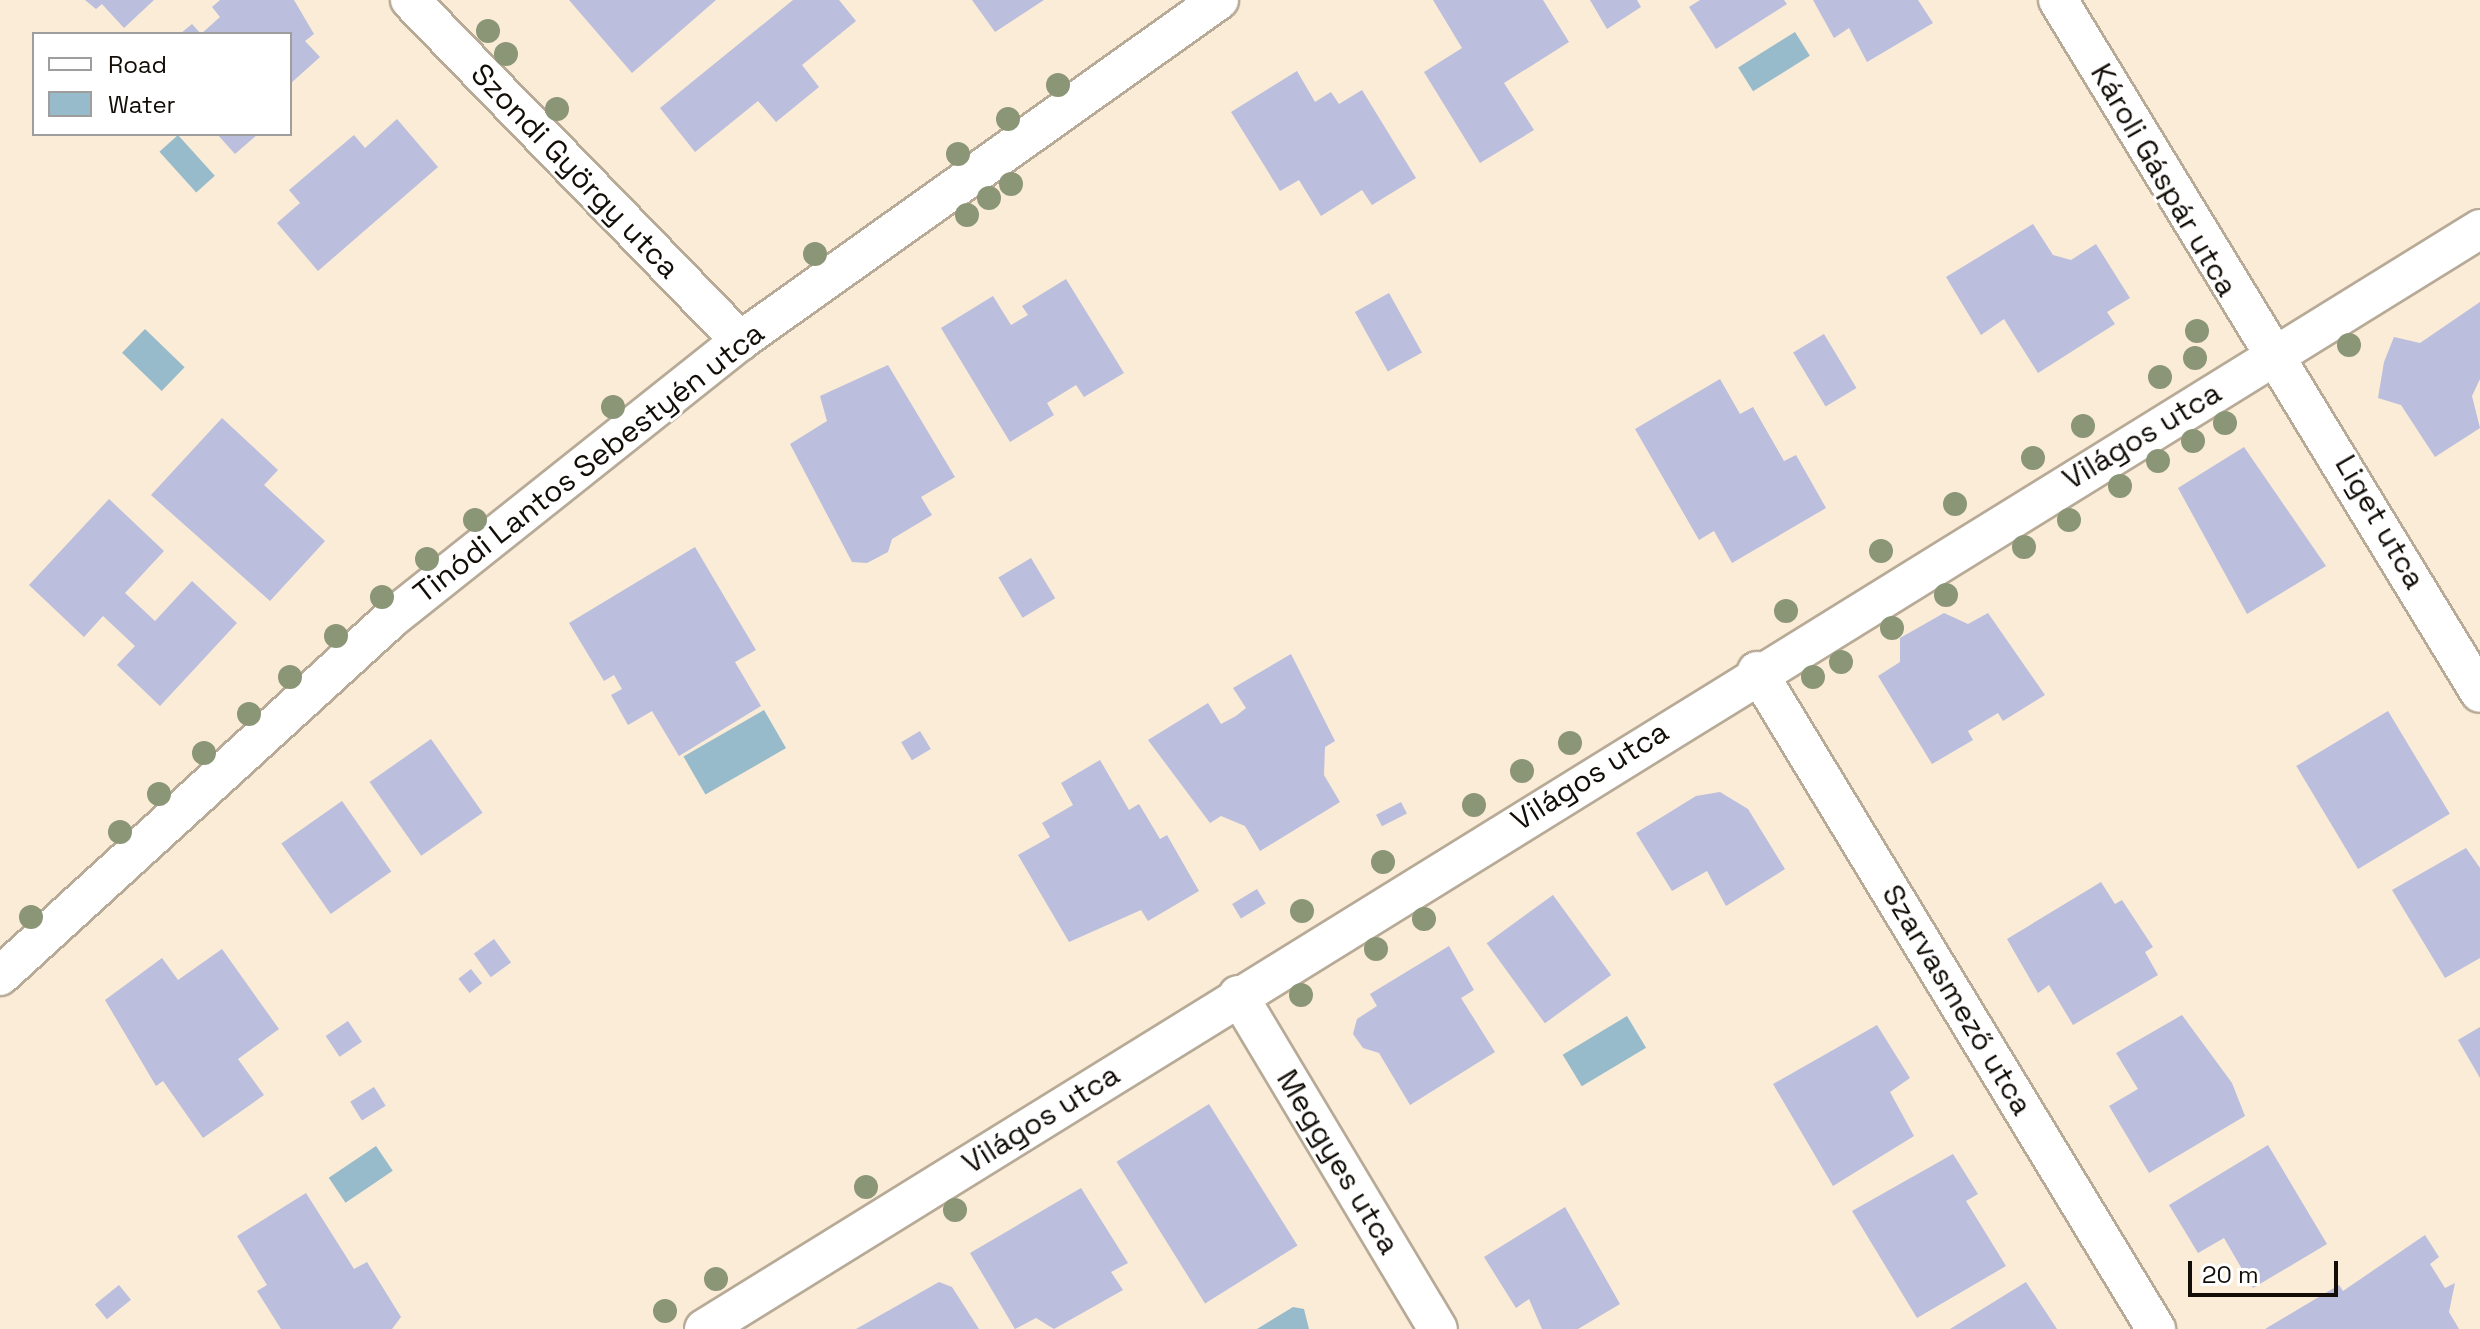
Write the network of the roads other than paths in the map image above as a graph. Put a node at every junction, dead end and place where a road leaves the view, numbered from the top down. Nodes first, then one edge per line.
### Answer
1 (410, 0) edge
2 (1219, 0) edge
3 (2058, 0) edge
4 (2480, 229) edge
5 (740, 341) junction
6 (2278, 353) junction
7 (1757, 671) junction
8 (2480, 693) edge
9 (0, 976) edge
10 (1238, 995) junction
11 (716, 1326) edge
12 (1438, 1329) edge
13 (2156, 1329) edge

1 - 5 street, Szondi György utca
2 - 5 street, Tinódi Lantos Sebestyén utca
3 - 6 street, Károli Gáspár utca
4 - 6 street, Világos utca
5 - 9 street, Tinódi Lantos Sebestyén utca
6 - 7 street, Világos utca
6 - 8 street, Liget utca
7 - 10 street, Világos utca
7 - 13 street, Szarvasmező utca
10 - 11 street, Világos utca
10 - 12 street, Meggyes utca

